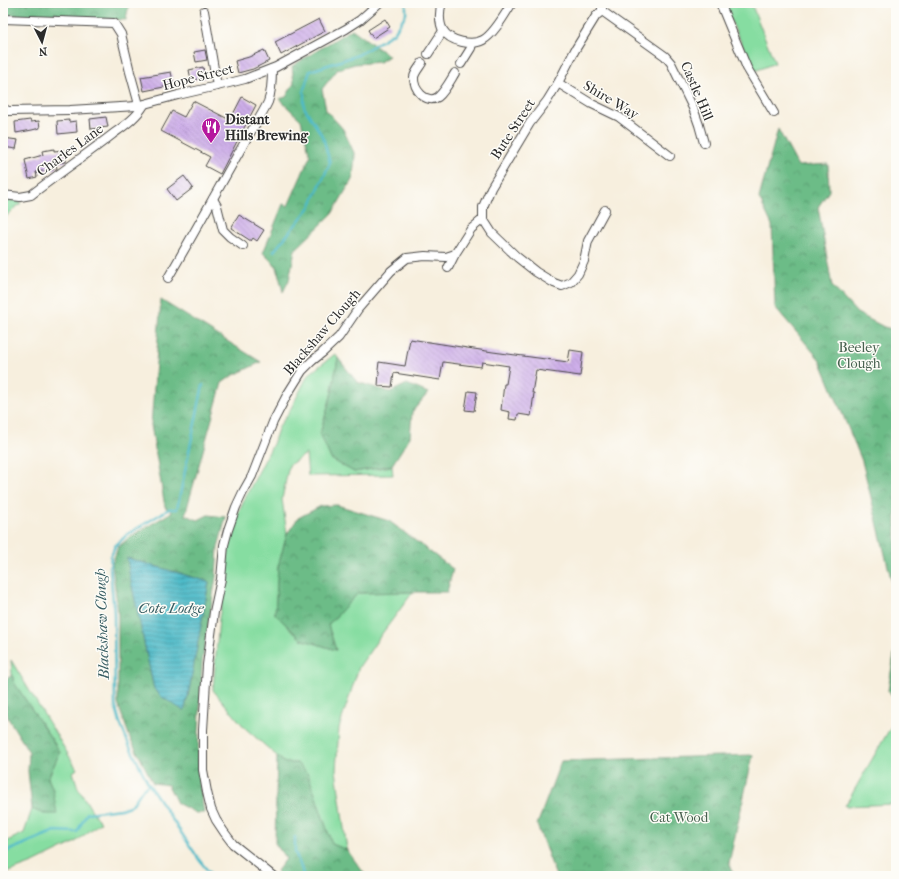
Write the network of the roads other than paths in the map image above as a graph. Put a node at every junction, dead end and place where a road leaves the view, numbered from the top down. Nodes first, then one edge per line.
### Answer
1 (379, 3) edge
2 (442, 3) edge
3 (512, 3) edge
4 (720, 3) edge
5 (602, 7) edge
6 (204, 11) dead end
7 (3, 19) edge
8 (444, 31) junction
9 (472, 43) junction
10 (428, 54) dead end
11 (422, 64) dead end
12 (461, 64) dead end
13 (272, 69) junction
14 (455, 73) dead end
15 (558, 83) junction
16 (218, 86) junction
17 (141, 106) junction
18 (3, 108) edge
19 (774, 113) dead end
20 (704, 143) dead end
21 (670, 156) dead end
22 (3, 195) edge
23 (213, 199) junction
24 (605, 210) dead end
25 (483, 220) junction
26 (243, 246) dead end
27 (455, 254) junction
28 (448, 268) dead end
29 (168, 278) dead end
30 (273, 876) edge

1 - 13 street, Hope Street
2 - 8 street
3 - 9 street
4 - 19 street
5 - 15 street, Bute Street
5 - 20 street, Castle Hill
6 - 16 street
7 - 17 street
8 - 9 street
8 - 10 street
9 - 12 street
11 - 14 street
13 - 16 street, Hope Street
13 - 23 street
15 - 21 street, Shire Way
15 - 25 street, Bute Street
16 - 17 street, Hope Street
17 - 18 street, Hope Street
17 - 22 street, Charles Lane
23 - 26 street
23 - 29 street
24 - 25 street
25 - 27 street
27 - 28 street
27 - 30 street, Blackshaw Clough

